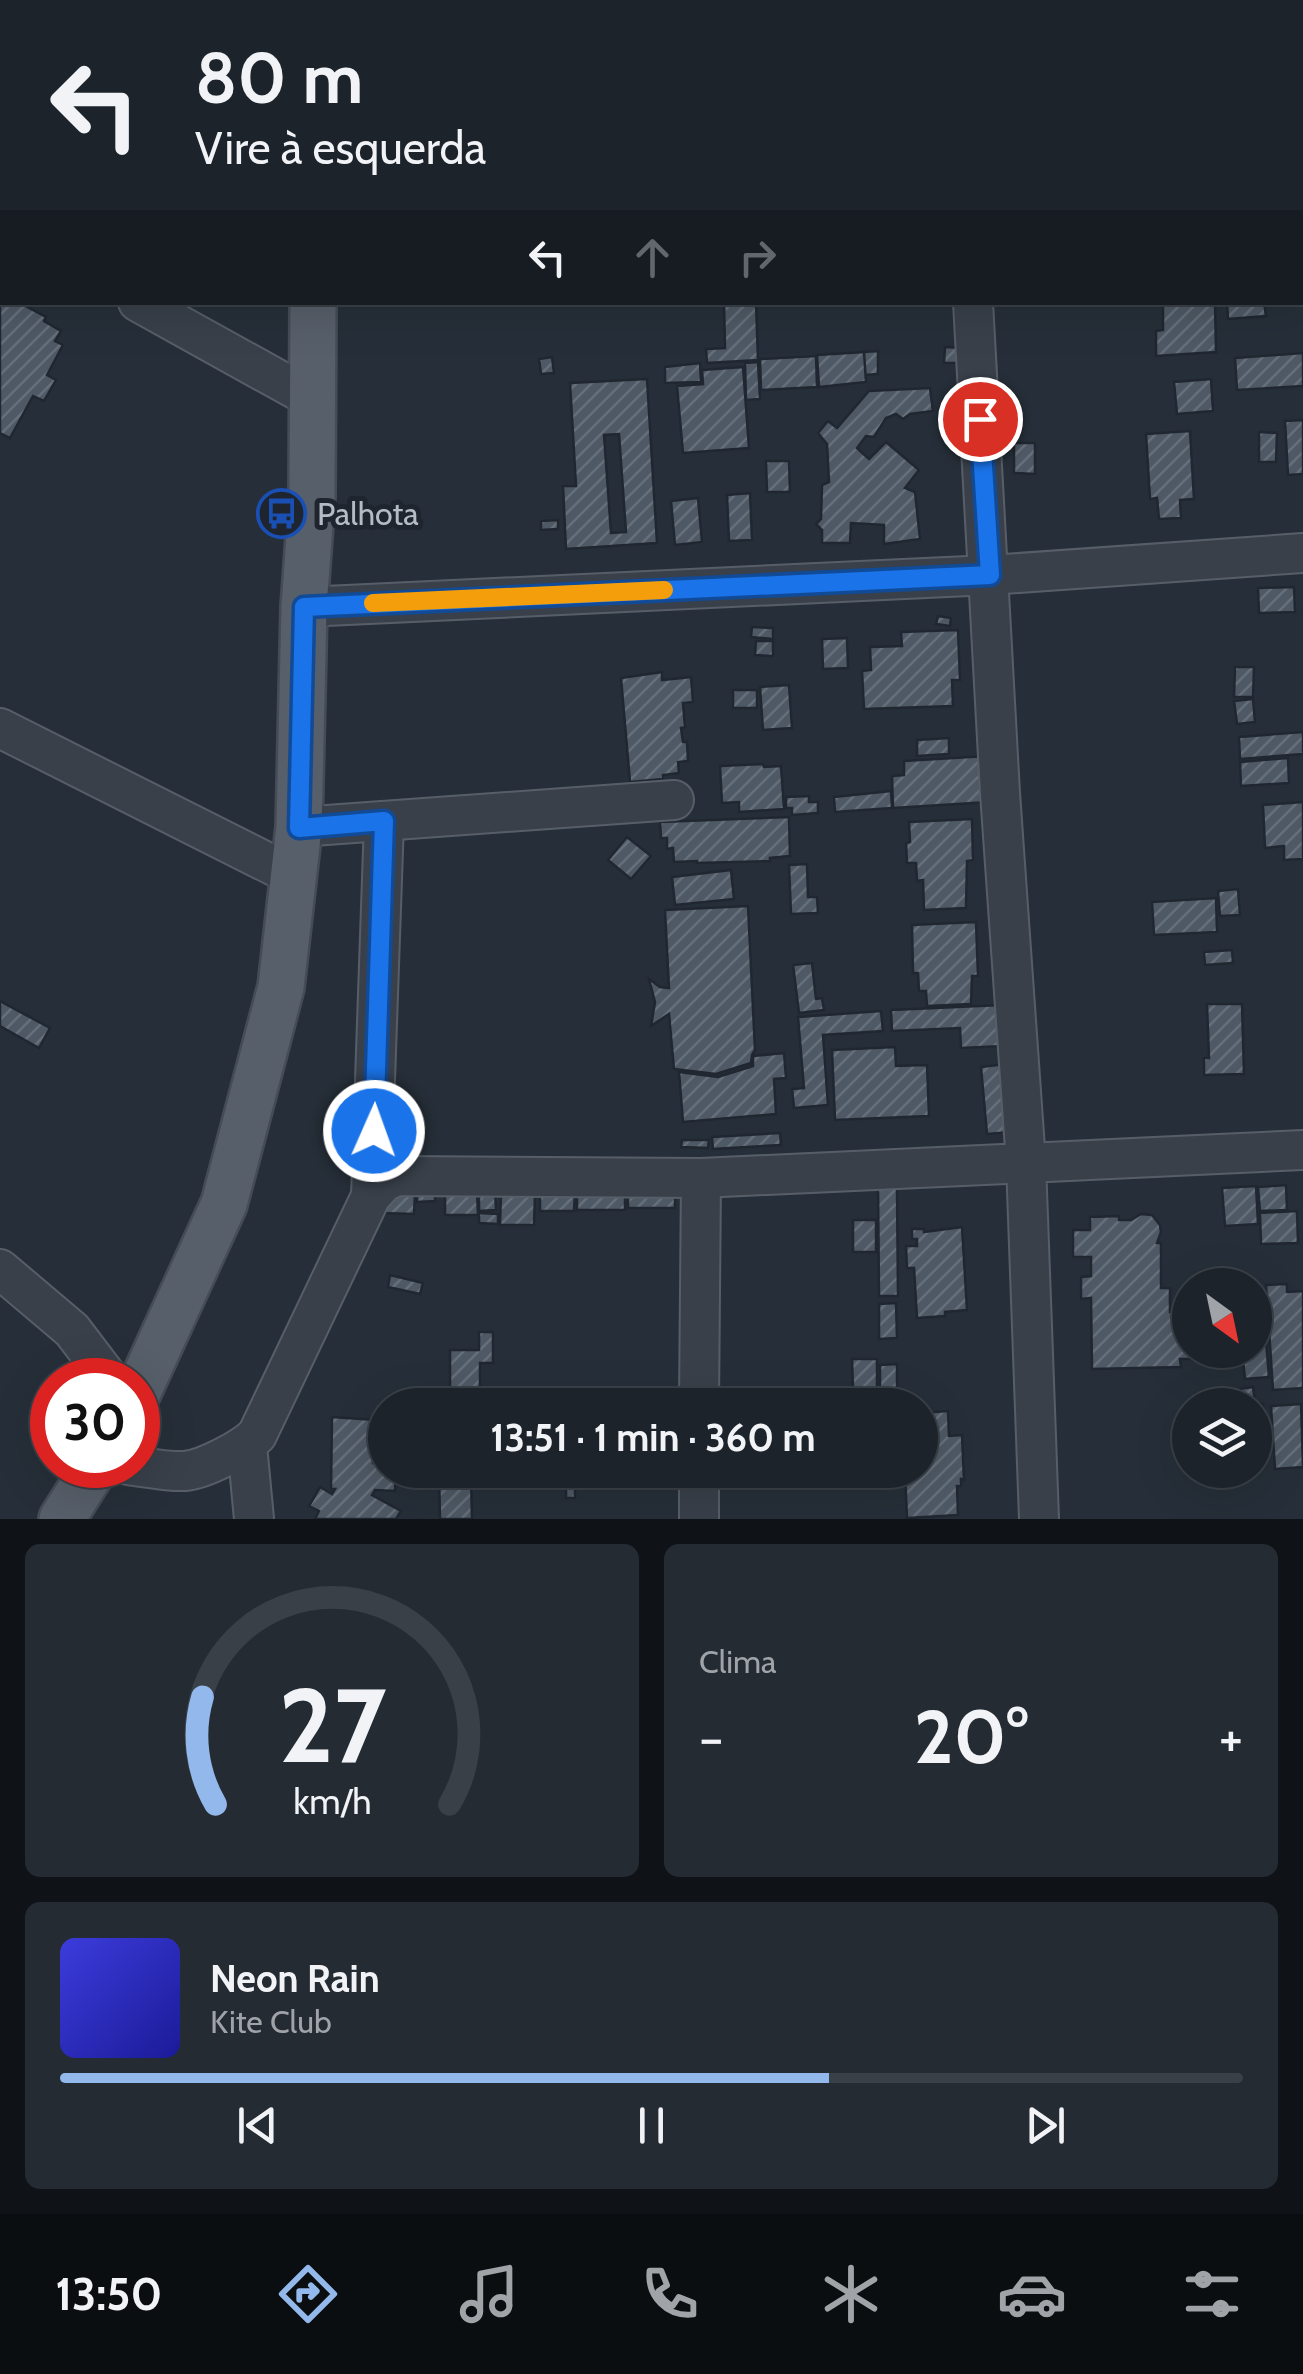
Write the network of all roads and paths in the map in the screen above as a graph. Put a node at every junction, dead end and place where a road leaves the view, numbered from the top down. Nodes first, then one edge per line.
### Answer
1 (143, 305) edge
2 (313, 305) edge
3 (973, 305) edge
4 (313, 399) junction
5 (1303, 553) edge
6 (990, 575) junction
7 (304, 607) junction
8 (0, 728) edge
9 (674, 800) dead end
10 (384, 821) junction
11 (299, 828) junction
12 (294, 876) junction
13 (1303, 1150) edge
14 (1026, 1164) junction
15 (701, 1178) junction
16 (371, 1196) junction
17 (0, 1270) edge
18 (93, 1358) edge
19 (154, 1358) edge
20 (699, 1388) edge
21 (247, 1446) junction
22 (160, 1469) edge
23 (82, 1488) edge
24 (699, 1488) edge
25 (62, 1519) edge
26 (254, 1519) edge
27 (699, 1519) edge
28 (1040, 1519) edge

1 - 4 street
2 - 4 main road
3 - 6 street
4 - 7 main road
5 - 6 street
6 - 7 street
6 - 14 street
7 - 11 main road
8 - 12 street
9 - 10 street
10 - 11 street
10 - 16 street
11 - 12 main road
12 - 19 main road
13 - 14 street
14 - 15 street
14 - 28 street
15 - 16 street
15 - 20 street
16 - 21 street
17 - 18 street
21 - 22 street
21 - 26 street
23 - 25 main road
24 - 27 street

